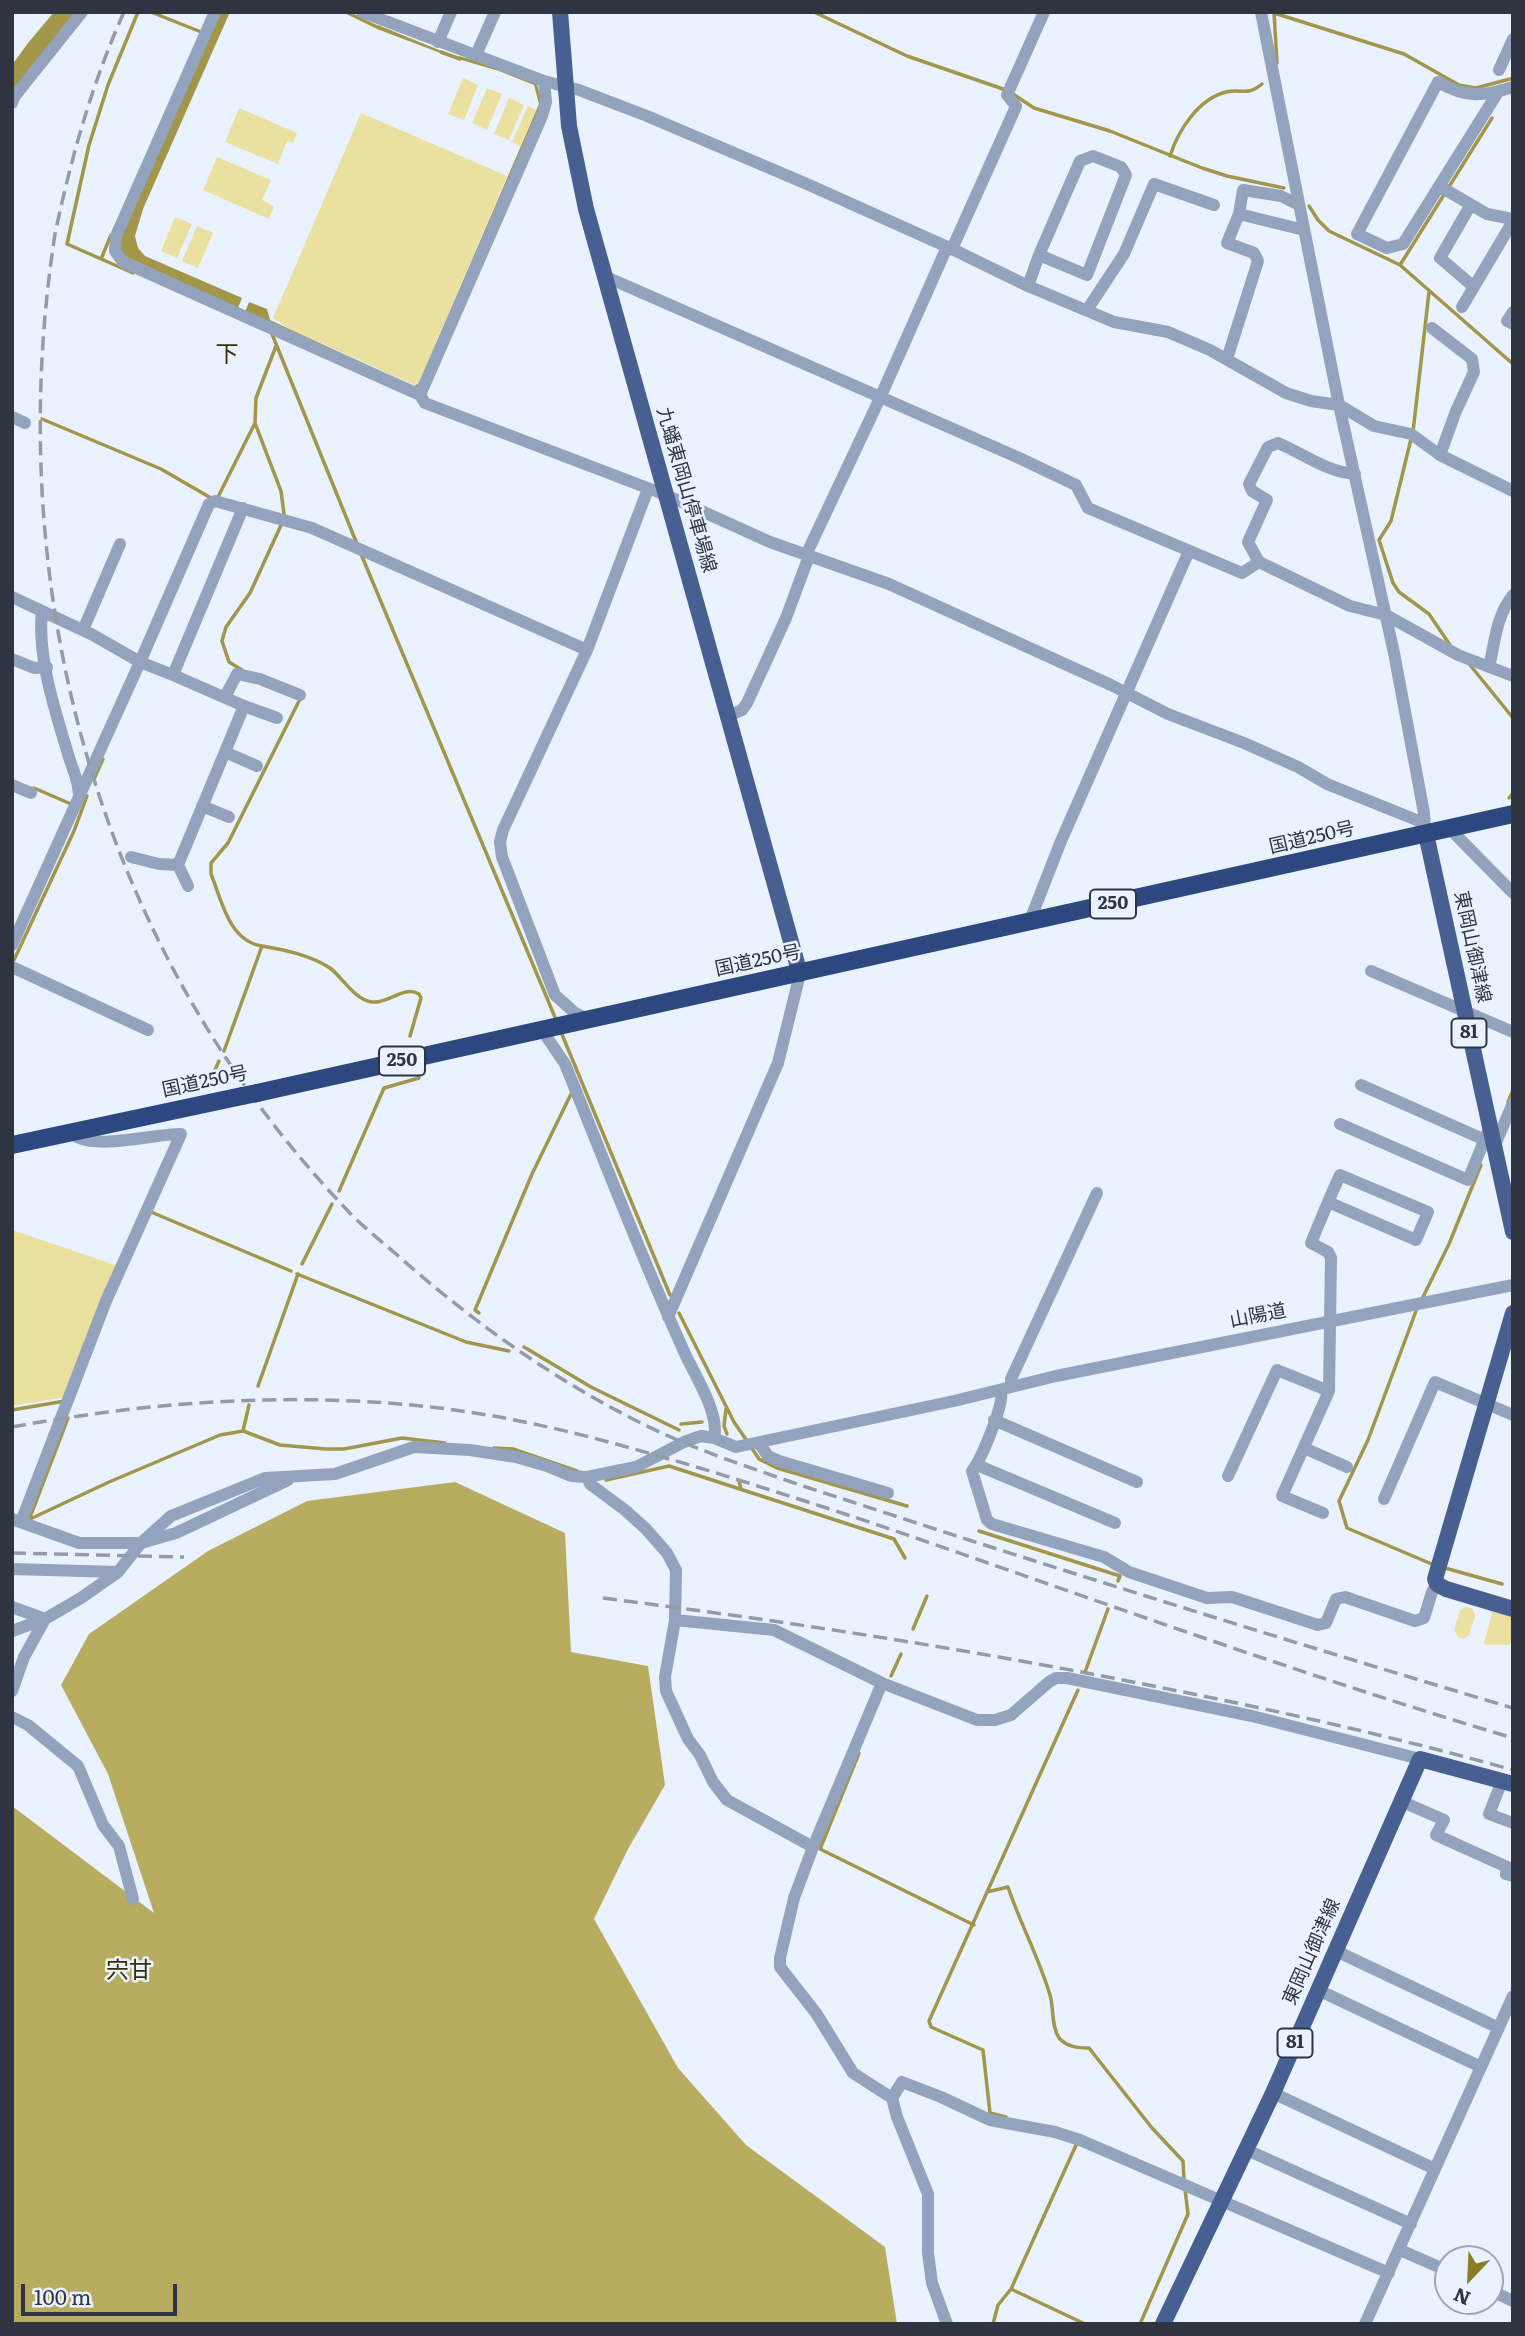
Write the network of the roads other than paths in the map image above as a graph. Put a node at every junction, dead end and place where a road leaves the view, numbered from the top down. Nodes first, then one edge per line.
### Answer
1 (82, 12) edge
2 (215, 12) edge
3 (362, 12) edge
4 (451, 12) edge
5 (495, 12) edge
6 (560, 12) edge
7 (1044, 12) edge
8 (1261, 12) edge
9 (1513, 39) edge
10 (438, 42) junction
11 (476, 55) junction
12 (1499, 70) dead end
13 (544, 81) junction
14 (564, 86) junction
15 (1513, 87) edge
16 (1498, 92) junction
17 (12, 103) edge
18 (1444, 189) junction
19 (1214, 205) dead end
20 (1299, 205) junction
21 (1470, 206) junction
22 (1238, 214) junction
23 (1513, 220) edge
24 (1304, 230) junction
25 (949, 248) junction
26 (1038, 255) junction
27 (604, 276) junction
28 (1028, 286) junction
29 (1474, 287) junction
30 (1462, 307) dead end
31 (1087, 310) junction
32 (1513, 312) edge
33 (1513, 324) edge
34 (1432, 328) dead end
35 (1227, 359) junction
36 (420, 395) junction
37 (880, 398) junction
38 (1339, 405) junction
39 (12, 416) edge
40 (25, 423) dead end
41 (1440, 454) junction
42 (1355, 474) junction
43 (648, 489) junction
44 (1513, 491) edge
45 (666, 495) junction
46 (243, 508) junction
47 (120, 544) dead end
48 (1189, 551) junction
49 (807, 556) junction
50 (1259, 562) junction
51 (1513, 595) edge
52 (12, 597) edge
53 (42, 611) junction
54 (1386, 615) junction
55 (83, 630) junction
56 (587, 650) junction
57 (12, 659) edge
58 (143, 663) junction
59 (47, 667) junction
60 (1489, 667) junction
61 (173, 675) junction
62 (1513, 676) edge
63 (1126, 693) junction
64 (300, 695) dead end
65 (225, 697) junction
66 (244, 706) junction
67 (728, 716) junction
68 (277, 718) dead end
69 (225, 752) junction
70 (257, 766) dead end
71 (12, 785) edge
72 (31, 793) dead end
73 (79, 796) junction
74 (202, 806) junction
75 (1513, 814) edge
76 (229, 817) dead end
77 (1425, 829) junction
78 (1450, 829) junction
79 (131, 856) dead end
80 (178, 865) junction
81 (188, 886) dead end
82 (1513, 893) edge
83 (1029, 923) junction
84 (12, 945) edge
85 (12, 967) edge
86 (1371, 971) dead end
87 (800, 974) junction
88 (1464, 1012) junction
89 (588, 1020) junction
90 (552, 1028) junction
91 (148, 1030) dead end
92 (1513, 1032) edge
93 (1361, 1085) dead end
94 (1513, 1103) edge
95 (1340, 1124) dead end
96 (74, 1132) junction
97 (1489, 1138) junction
98 (12, 1145) edge
99 (1097, 1193) dead end
100 (1328, 1202) junction
101 (1512, 1229) edge
102 (1513, 1285) edge
103 (1513, 1313) edge
104 (668, 1317) junction
105 (1331, 1322) junction
106 (1329, 1387) junction
107 (1006, 1388) junction
108 (1486, 1405) junction
109 (1513, 1415) edge
110 (994, 1420) junction
111 (714, 1438) junction
112 (757, 1443) junction
113 (1304, 1448) junction
114 (977, 1465) junction
115 (1347, 1467) dead end
116 (1228, 1476) dead end
117 (587, 1478) junction
118 (1137, 1482) dead end
119 (888, 1493) dead end
120 (1384, 1499) dead end
121 (1323, 1513) dead end
122 (17, 1520) edge
123 (1115, 1523) dead end
124 (141, 1543) junction
125 (12, 1569) edge
126 (118, 1572) junction
127 (1437, 1584) junction
128 (12, 1607) edge
129 (1513, 1609) edge
130 (45, 1619) junction
131 (675, 1620) junction
132 (12, 1631) edge
133 (882, 1683) junction
134 (12, 1691) edge
135 (12, 1717) edge
136 (1420, 1759) junction
137 (1507, 1782) edge
138 (1403, 1802) junction
139 (1513, 1823) edge
140 (813, 1847) junction
141 (1513, 1876) edge
142 (133, 1899) dead end
143 (1336, 1951) junction
144 (1318, 1990) junction
145 (1513, 1996) edge
146 (1499, 2028) junction
147 (1481, 2067) junction
148 (1273, 2093) junction
149 (892, 2098) junction
150 (1247, 2150) junction
151 (1435, 2169) junction
152 (1222, 2203) junction
153 (1411, 2224) junction
154 (1401, 2250) junction
155 (1434, 2265) edge
156 (1389, 2273) junction
157 (947, 2324) edge
158 (1163, 2324) edge
159 (1366, 2324) edge

1 - 17 street
2 - 36 street
3 - 10 street
4 - 10 street
5 - 11 street
6 - 14 main road, 九蟠東岡山停車場線
7 - 25 street
8 - 20 street
9 - 12 street
10 - 11 street
11 - 13 street
13 - 14 street
13 - 36 street
14 - 25 street
14 - 27 main road, 九蟠東岡山停車場線
15 - 16 street
16 - 18 street
16 - 18 street
18 - 21 street
19 - 31 street
20 - 22 street
20 - 24 street
21 - 23 street
21 - 29 street
22 - 24 street
22 - 35 street
23 - 29 street
24 - 38 street
25 - 28 street
25 - 37 street
26 - 26 street
26 - 28 street
27 - 37 street
27 - 45 main road, 九蟠東岡山停車場線
28 - 31 street
29 - 30 street
31 - 35 street
32 - 33 street
34 - 41 street
35 - 38 street
36 - 43 street
37 - 48 street
37 - 49 street
38 - 41 street
38 - 42 street
39 - 40 street
41 - 44 street
42 - 50 street
42 - 54 street
43 - 45 street
43 - 56 street
45 - 49 street
45 - 67 main road, 九蟠東岡山停車場線
46 - 56 street
46 - 58 street
46 - 61 street
47 - 55 street
48 - 50 street
48 - 63 street
49 - 63 street
49 - 67 street
50 - 54 street
51 - 60 street
52 - 53 street
53 - 55 street
53 - 59 street
54 - 60 street
54 - 77 street
55 - 58 street
56 - 89 street
57 - 59 street
58 - 61 street
58 - 73 street
59 - 73 street
60 - 62 street
61 - 65 street
63 - 77 street
63 - 83 street
64 - 65 street
65 - 66 street
66 - 68 street
66 - 69 street
67 - 87 main road, 九蟠東岡山停車場線
69 - 70 street
69 - 74 street
71 - 72 street
73 - 84 street
74 - 76 street
74 - 80 street
75 - 78 highway, 国道250号 / 250
77 - 78 highway, 国道250号 / 250
77 - 83 highway, 国道250号 / 250
77 - 88 main road, 東岡山御津線 / 81
78 - 82 street
79 - 80 street
80 - 81 street
83 - 87 highway, 国道250号 / 250
85 - 91 street
86 - 88 street
87 - 89 highway, 国道250号 / 250
87 - 104 street
88 - 92 street
88 - 97 main road, 東岡山御津線 / 81
89 - 90 highway, 国道250号 / 250
90 - 96 highway, 国道250号 / 250
90 - 104 street
93 - 97 street
94 - 97 street
95 - 97 street
96 - 98 highway, 国道250号 / 250
96 - 122 street
97 - 101 main road, 東岡山御津線 / 81
99 - 107 street
100 - 100 street
100 - 105 street
102 - 105 street, 山陽道
103 - 108 main road
104 - 111 street
105 - 106 street
105 - 107 street, 山陽道
106 - 113 street
106 - 116 street
107 - 110 street
107 - 112 street, 山陽道
108 - 109 street
108 - 120 street
108 - 127 main road
110 - 114 street
110 - 118 street
111 - 112 street, 山陽道
111 - 117 street
112 - 119 street
113 - 115 street
113 - 121 street
114 - 123 street
114 - 127 street
117 - 124 street
117 - 131 street
122 - 124 street
124 - 126 street
125 - 126 street
126 - 130 street
127 - 129 main road
128 - 130 street
130 - 132 street
130 - 134 street
131 - 133 street
131 - 140 street
133 - 136 street
133 - 140 street
135 - 142 street
136 - 137 main road
136 - 138 main road, 東岡山御津線 / 81
137 - 139 street
138 - 141 street
138 - 143 main road, 東岡山御津線 / 81
140 - 149 street
143 - 144 main road, 東岡山御津線 / 81
143 - 146 street
144 - 147 street
144 - 148 main road, 東岡山御津線 / 81
145 - 146 street
146 - 147 street
147 - 151 street
148 - 150 main road, 東岡山御津線 / 81
148 - 151 street
149 - 152 street
149 - 157 street
150 - 152 main road, 東岡山御津線 / 81
150 - 153 street
151 - 153 street
152 - 156 street
152 - 158 main road, 東岡山御津線 / 81
153 - 154 street
154 - 155 street
154 - 156 street
156 - 159 street

